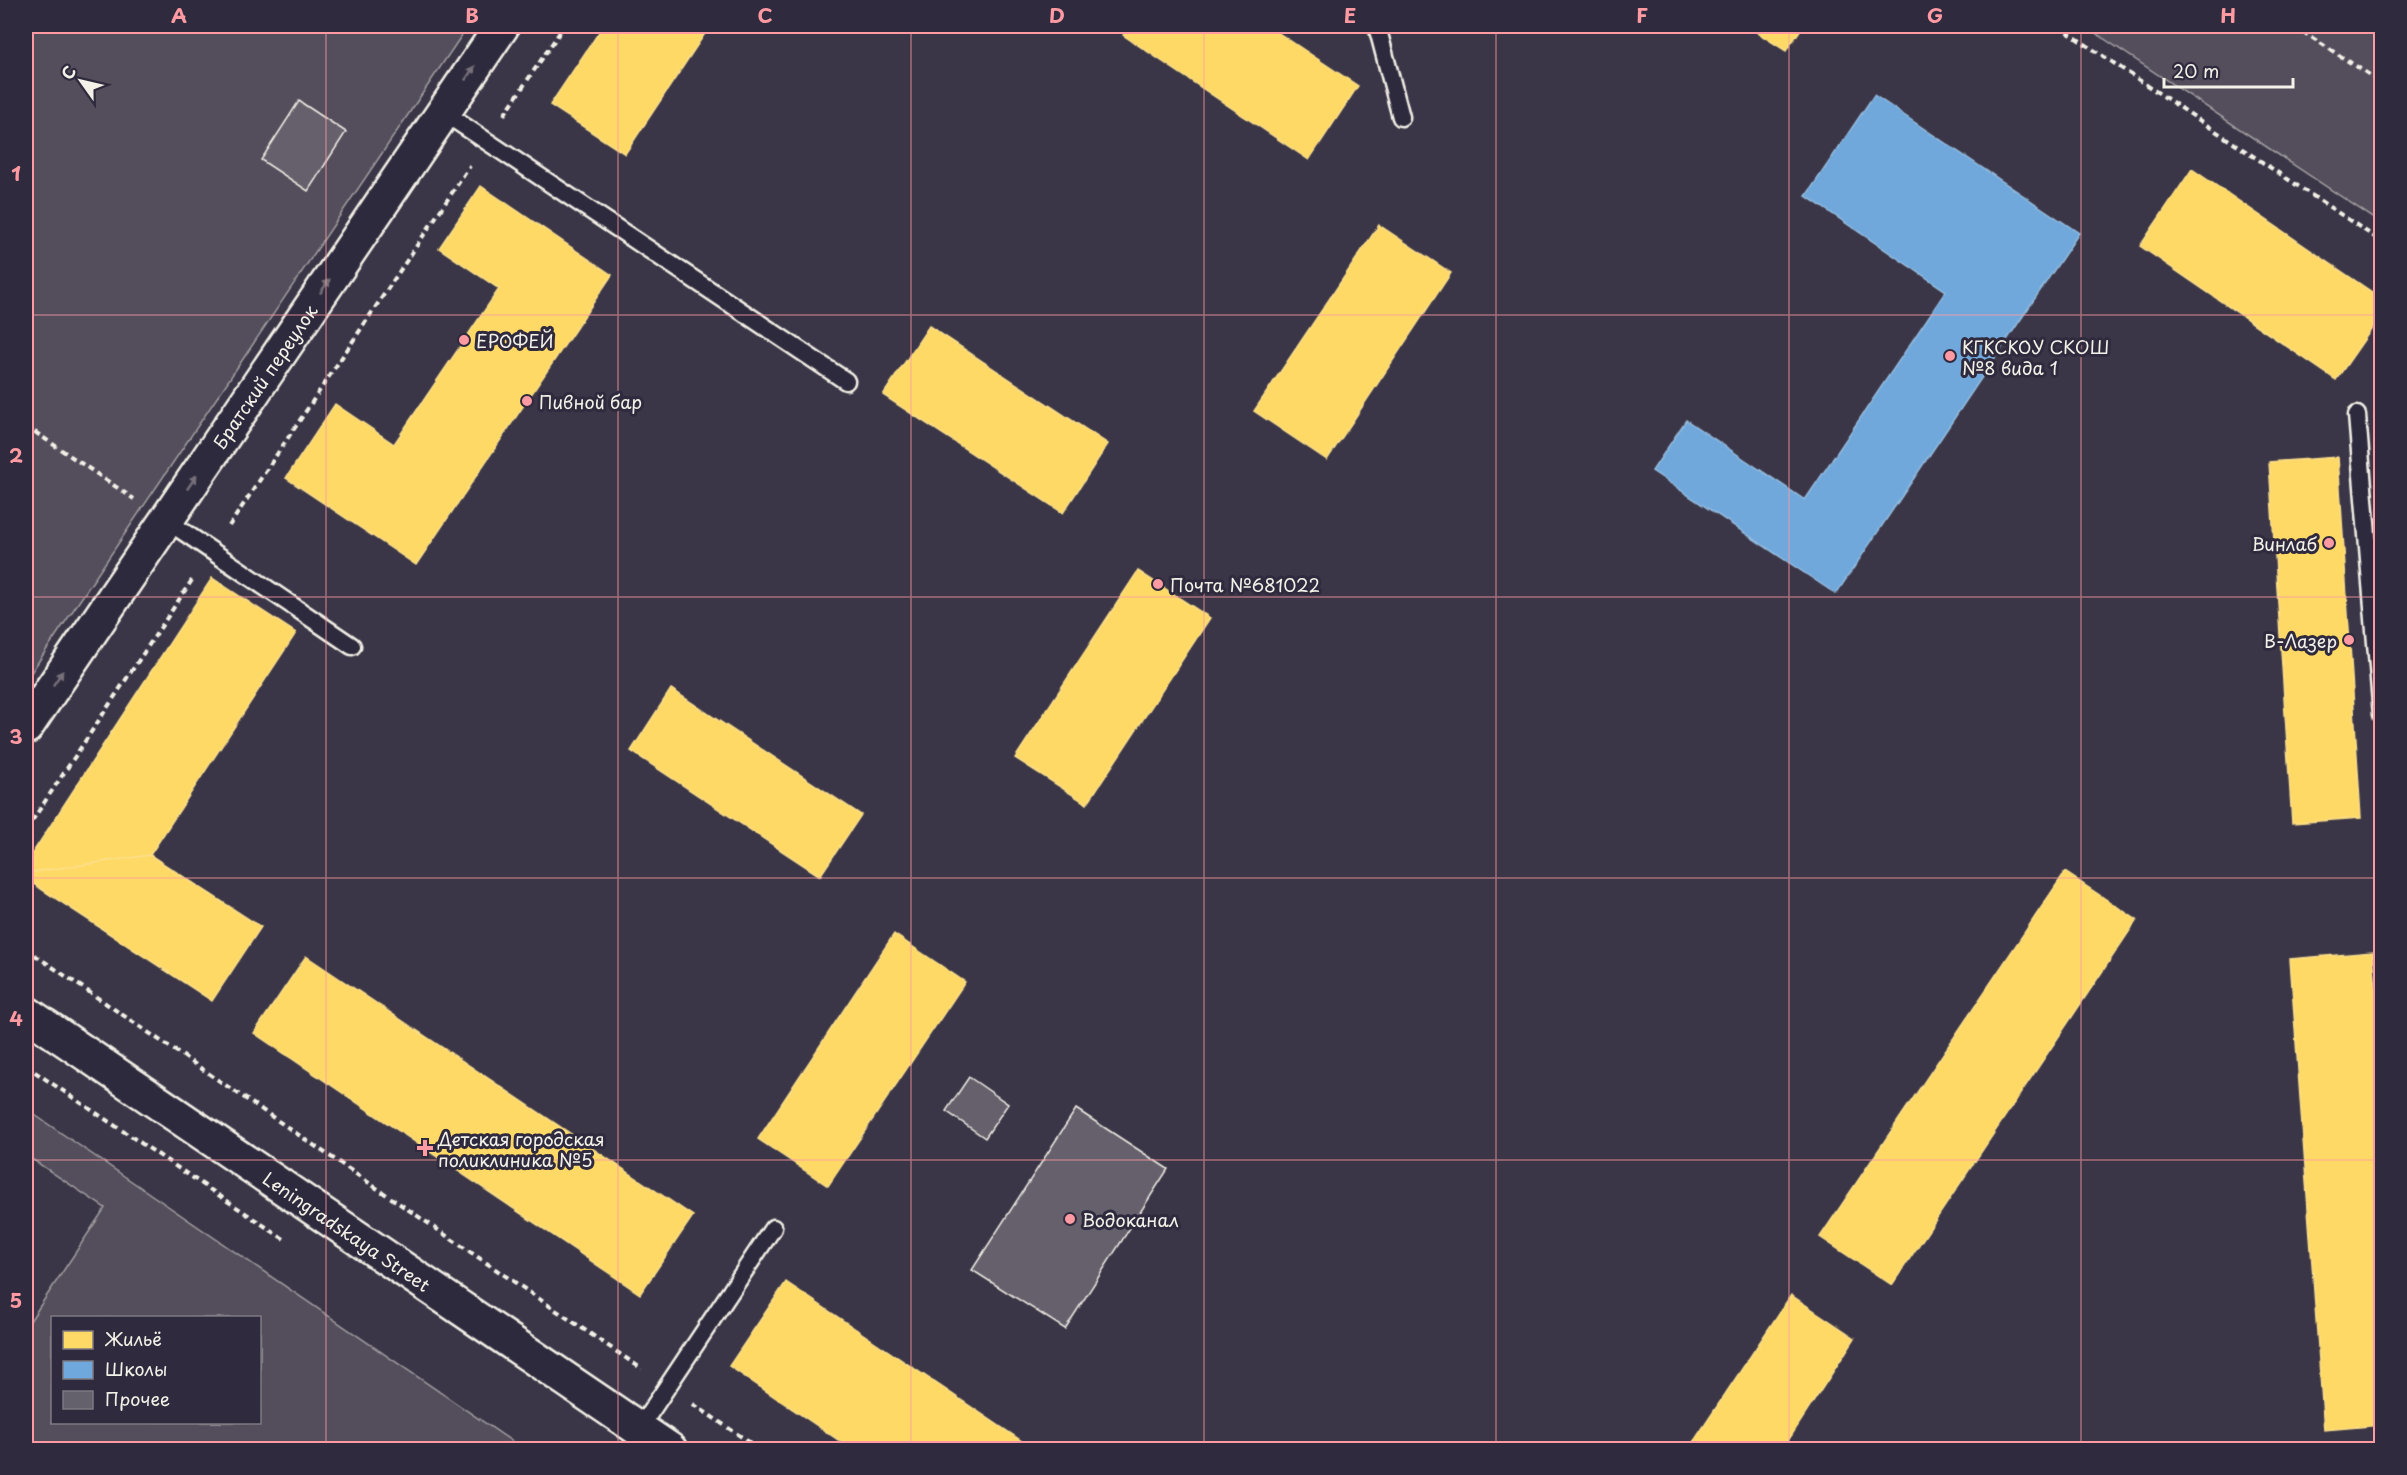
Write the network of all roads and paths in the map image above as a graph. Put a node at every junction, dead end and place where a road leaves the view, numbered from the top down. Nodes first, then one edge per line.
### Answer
1 (502, 26) edge
2 (564, 26) edge
3 (1377, 26) edge
4 (2058, 26) edge
5 (2294, 26) edge
6 (2382, 83) edge
7 (444, 112) junction
8 (1401, 117) dead end
9 (486, 141) junction
10 (2382, 242) edge
11 (846, 381) dead end
12 (2357, 415) dead end
13 (26, 426) edge
14 (138, 502) dead end
15 (166, 520) junction
16 (212, 551) junction
17 (352, 646) dead end
18 (2382, 715) edge
19 (26, 726) edge
20 (26, 830) edge
21 (26, 949) edge
22 (26, 1013) edge
23 (773, 1228) dead end
24 (668, 1386) junction
25 (639, 1429) junction
26 (669, 1449) edge
27 (761, 1449) edge

7 -> 1 street, Братский переулок
2 - 9 path
3 - 8 lane
4 - 10 path
5 - 6 path
7 - 9 lane
15 -> 7 street, Братский переулок
9 - 11 lane
9 - 16 path
12 - 18 lane
13 - 14 path
15 - 16 lane
19 -> 15 street, Братский переулок
16 - 17 lane
16 - 20 path
21 - 24 path
22 - 25 street, Leningradskaya Street
23 - 24 lane
24 - 25 lane
24 - 27 path
25 - 26 street, Leningradskaya Street

